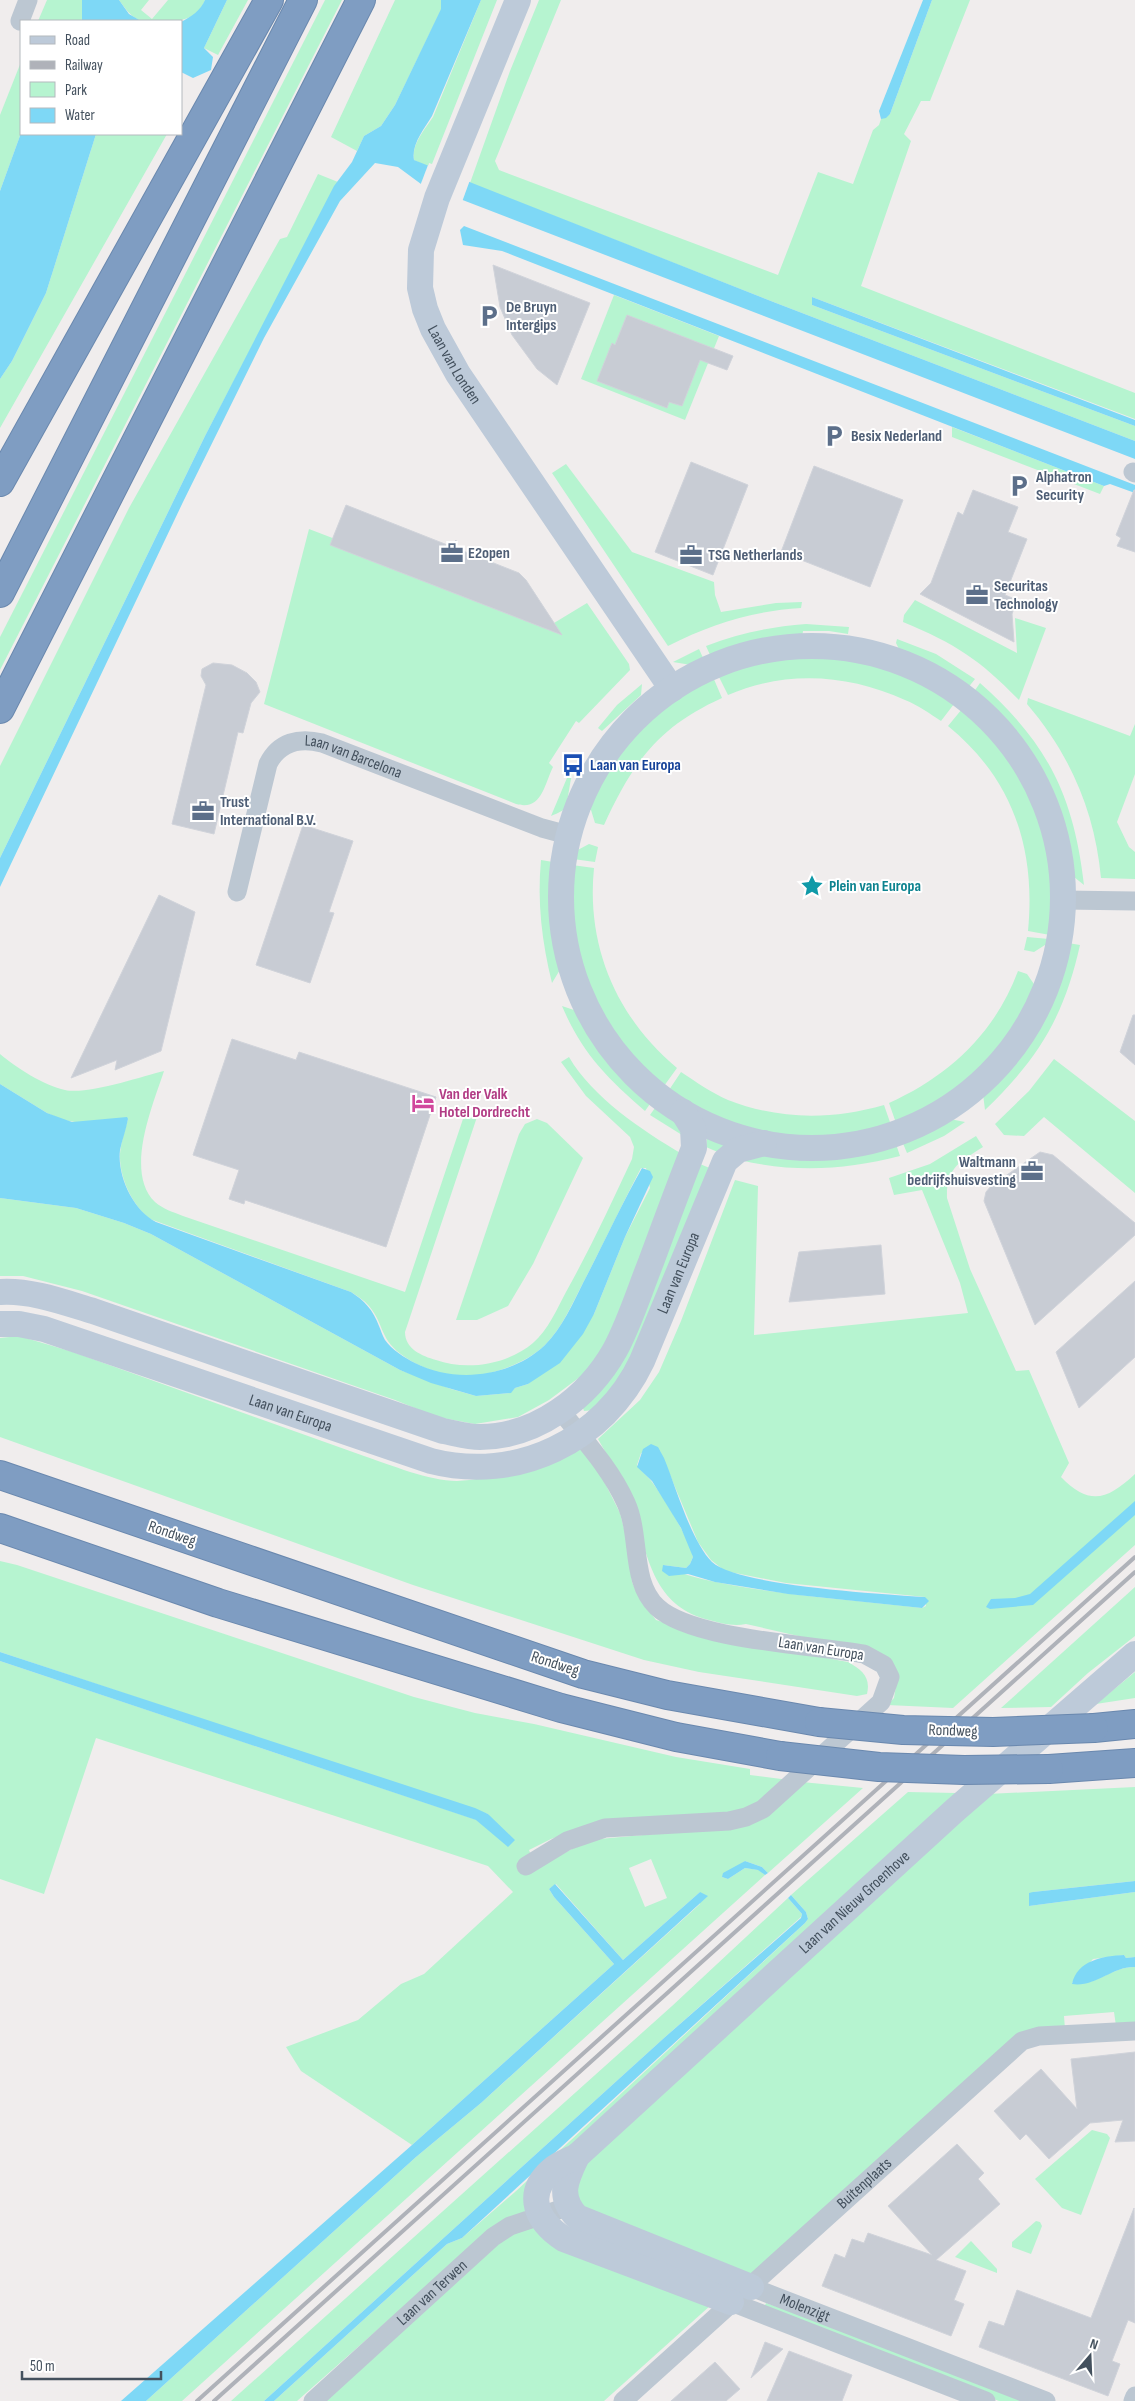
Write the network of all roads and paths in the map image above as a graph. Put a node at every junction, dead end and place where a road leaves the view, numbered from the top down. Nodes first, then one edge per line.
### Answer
1 (28, 0) edge
2 (269, 0) edge
3 (303, 0) edge
4 (361, 0) edge
5 (518, 0) edge
6 (21, 20) edge
7 (0, 482) edge
8 (0, 593) edge
9 (672, 689) junction
10 (0, 709) edge
11 (568, 835) junction
12 (237, 892) dead end
13 (1063, 900) junction
14 (1135, 901) edge
15 (683, 1112) junction
16 (764, 1143) junction
17 (0, 1292) edge
18 (0, 1324) edge
19 (560, 1410) junction
20 (580, 1435) junction
21 (0, 1475) edge
22 (0, 1528) edge
23 (0, 1542) edge
24 (49, 1544) junction
25 (1135, 1654) edge
26 (1135, 1724) edge
27 (1135, 1763) edge
28 (526, 1866) dead end
29 (1135, 2031) edge
30 (577, 2156) junction
31 (567, 2207) junction
32 (540, 2216) junction
33 (741, 2294) junction
34 (1135, 2396) edge
35 (313, 2401) edge
36 (623, 2401) edge
37 (986, 2401) edge
38 (1046, 2401) edge
39 (1133, 2401) edge

1 - 6 street
2 - 7 highway
3 - 8 highway
4 - 10 highway
5 - 9 street, Laan van Londen
9 - 11 street, Laan van Europa
9 - 13 street, Laan van Europa
11 - 12 street, Laan van Barcelona
11 - 15 street, Laan van Europa
13 - 14 street
13 - 16 street, Laan van Europa
15 - 16 street, Laan van Europa
15 - 19 street, Laan van Europa
16 - 20 street, Laan van Europa
17 - 19 street, Laan van Europa
18 - 20 street, Laan van Europa
19 - 20 street, Laan van Europa
20 - 28 street, Laan van Europa
21 - 26 highway, Rondweg, bridge
22 - 24 highway
23 - 24 highway
24 - 27 highway, bridge
25 - 30 street, Laan van Nieuw Groenhove
29 - 33 street, Buitenplaats
30 - 31 street, Laan van Nieuw Groenhove
30 - 32 street, Laan van Nieuw Groenhove
31 - 32 street, Laan van Terwen
31 - 33 street, Molenzigt
32 - 33 street, Molenzigt
32 - 35 street, Laan van Terwen
33 - 36 street, Buitenplaats
33 - 37 street, Molenzigt
33 - 38 street, Molenzigt
34 - 39 street

